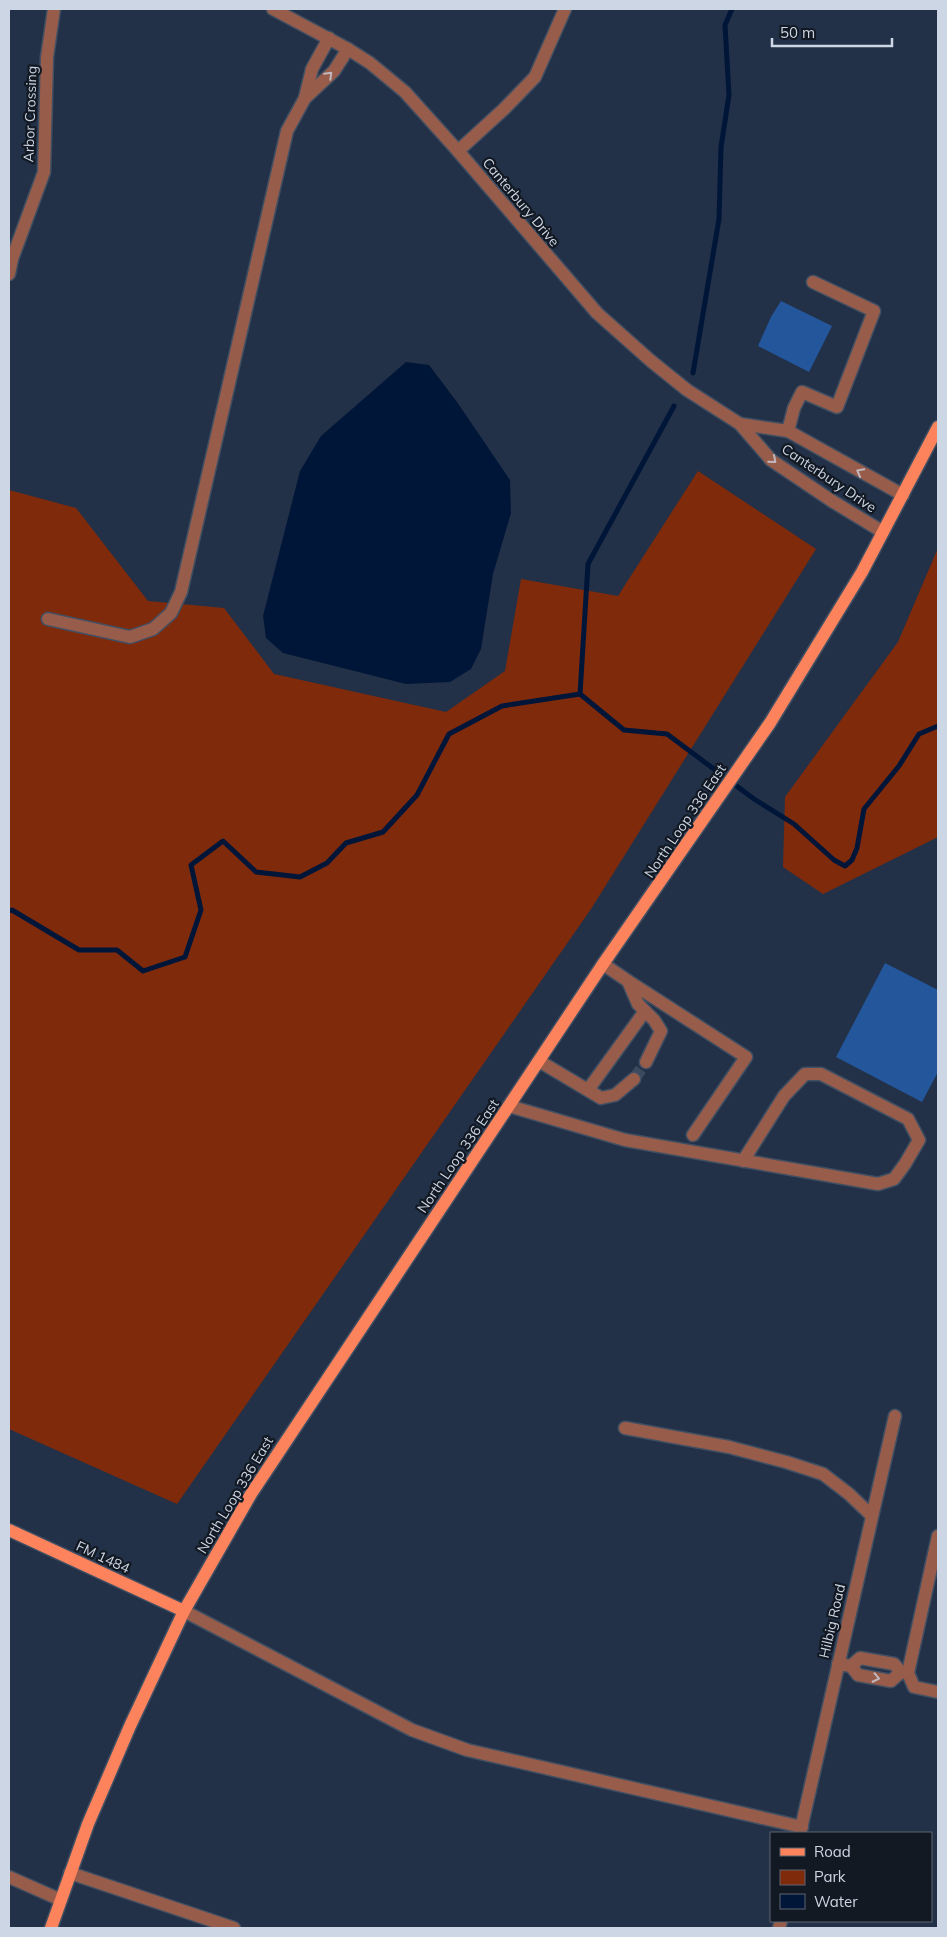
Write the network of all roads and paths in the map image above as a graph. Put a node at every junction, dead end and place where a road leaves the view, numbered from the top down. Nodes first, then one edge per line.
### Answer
1 (54, 9) edge
2 (273, 9) edge
3 (565, 9) edge
4 (329, 38) junction
5 (348, 49) junction
6 (305, 98) junction
7 (458, 151) junction
8 (9, 274) edge
9 (813, 282) dead end
10 (740, 424) junction
11 (938, 427) edge
12 (788, 431) junction
13 (903, 495) junction
14 (883, 532) junction
15 (48, 619) dead end
16 (603, 964) junction
17 (628, 981) junction
18 (645, 1011) junction
19 (539, 1061) junction
20 (646, 1062) tunnel mouth
21 (634, 1079) tunnel mouth
22 (588, 1090) junction
23 (509, 1106) junction
24 (693, 1135) dead end
25 (743, 1161) junction
26 (895, 1416) dead end
27 (625, 1428) dead end
28 (871, 1515) junction
29 (9, 1530) edge
30 (938, 1536) edge
31 (184, 1611) junction
32 (838, 1664) junction
33 (904, 1673) junction
34 (938, 1692) edge
35 (801, 1830) edge
36 (70, 1873) junction
37 (9, 1877) edge
38 (61, 1900) junction
39 (51, 1928) edge
40 (234, 1928) edge

1 - 8 street, Arbor Crossing
2 - 4 street, Canterbury Drive
3 - 7 street
4 - 5 street, Canterbury Drive
4 - 6 street
6 -> 5 street
5 - 7 street, Canterbury Drive
6 - 15 street
7 - 10 street, Canterbury Drive
9 - 12 street
10 - 12 street, Canterbury Drive
10 -> 14 street, Canterbury Drive
11 - 13 main road, North Loop 336 East
13 -> 12 street, Canterbury Drive
13 - 14 main road, North Loop 336 East
14 - 16 main road, North Loop 336 East
16 - 17 street
16 - 19 main road, North Loop 336 East
17 - 18 street
17 - 24 street
18 - 20 street
18 - 22 street
19 - 22 street
19 - 23 main road, North Loop 336 East
21 - 22 street
23 - 25 street
23 - 31 main road, North Loop 336 East
25 - 25 street
26 - 28 street, Hilbig Road
27 - 28 street
28 - 32 street, Hilbig Road
29 - 31 main road, FM 1484 / FM 1484
30 - 33 street
31 - 35 street
31 - 36 main road, North Loop 336 East
32 - 33 street
32 - 35 street, Hilbig Road
33 - 34 street
36 - 38 main road, North Loop 336 East
36 - 40 street
37 - 38 street
38 - 39 main road, North Loop 336 East

